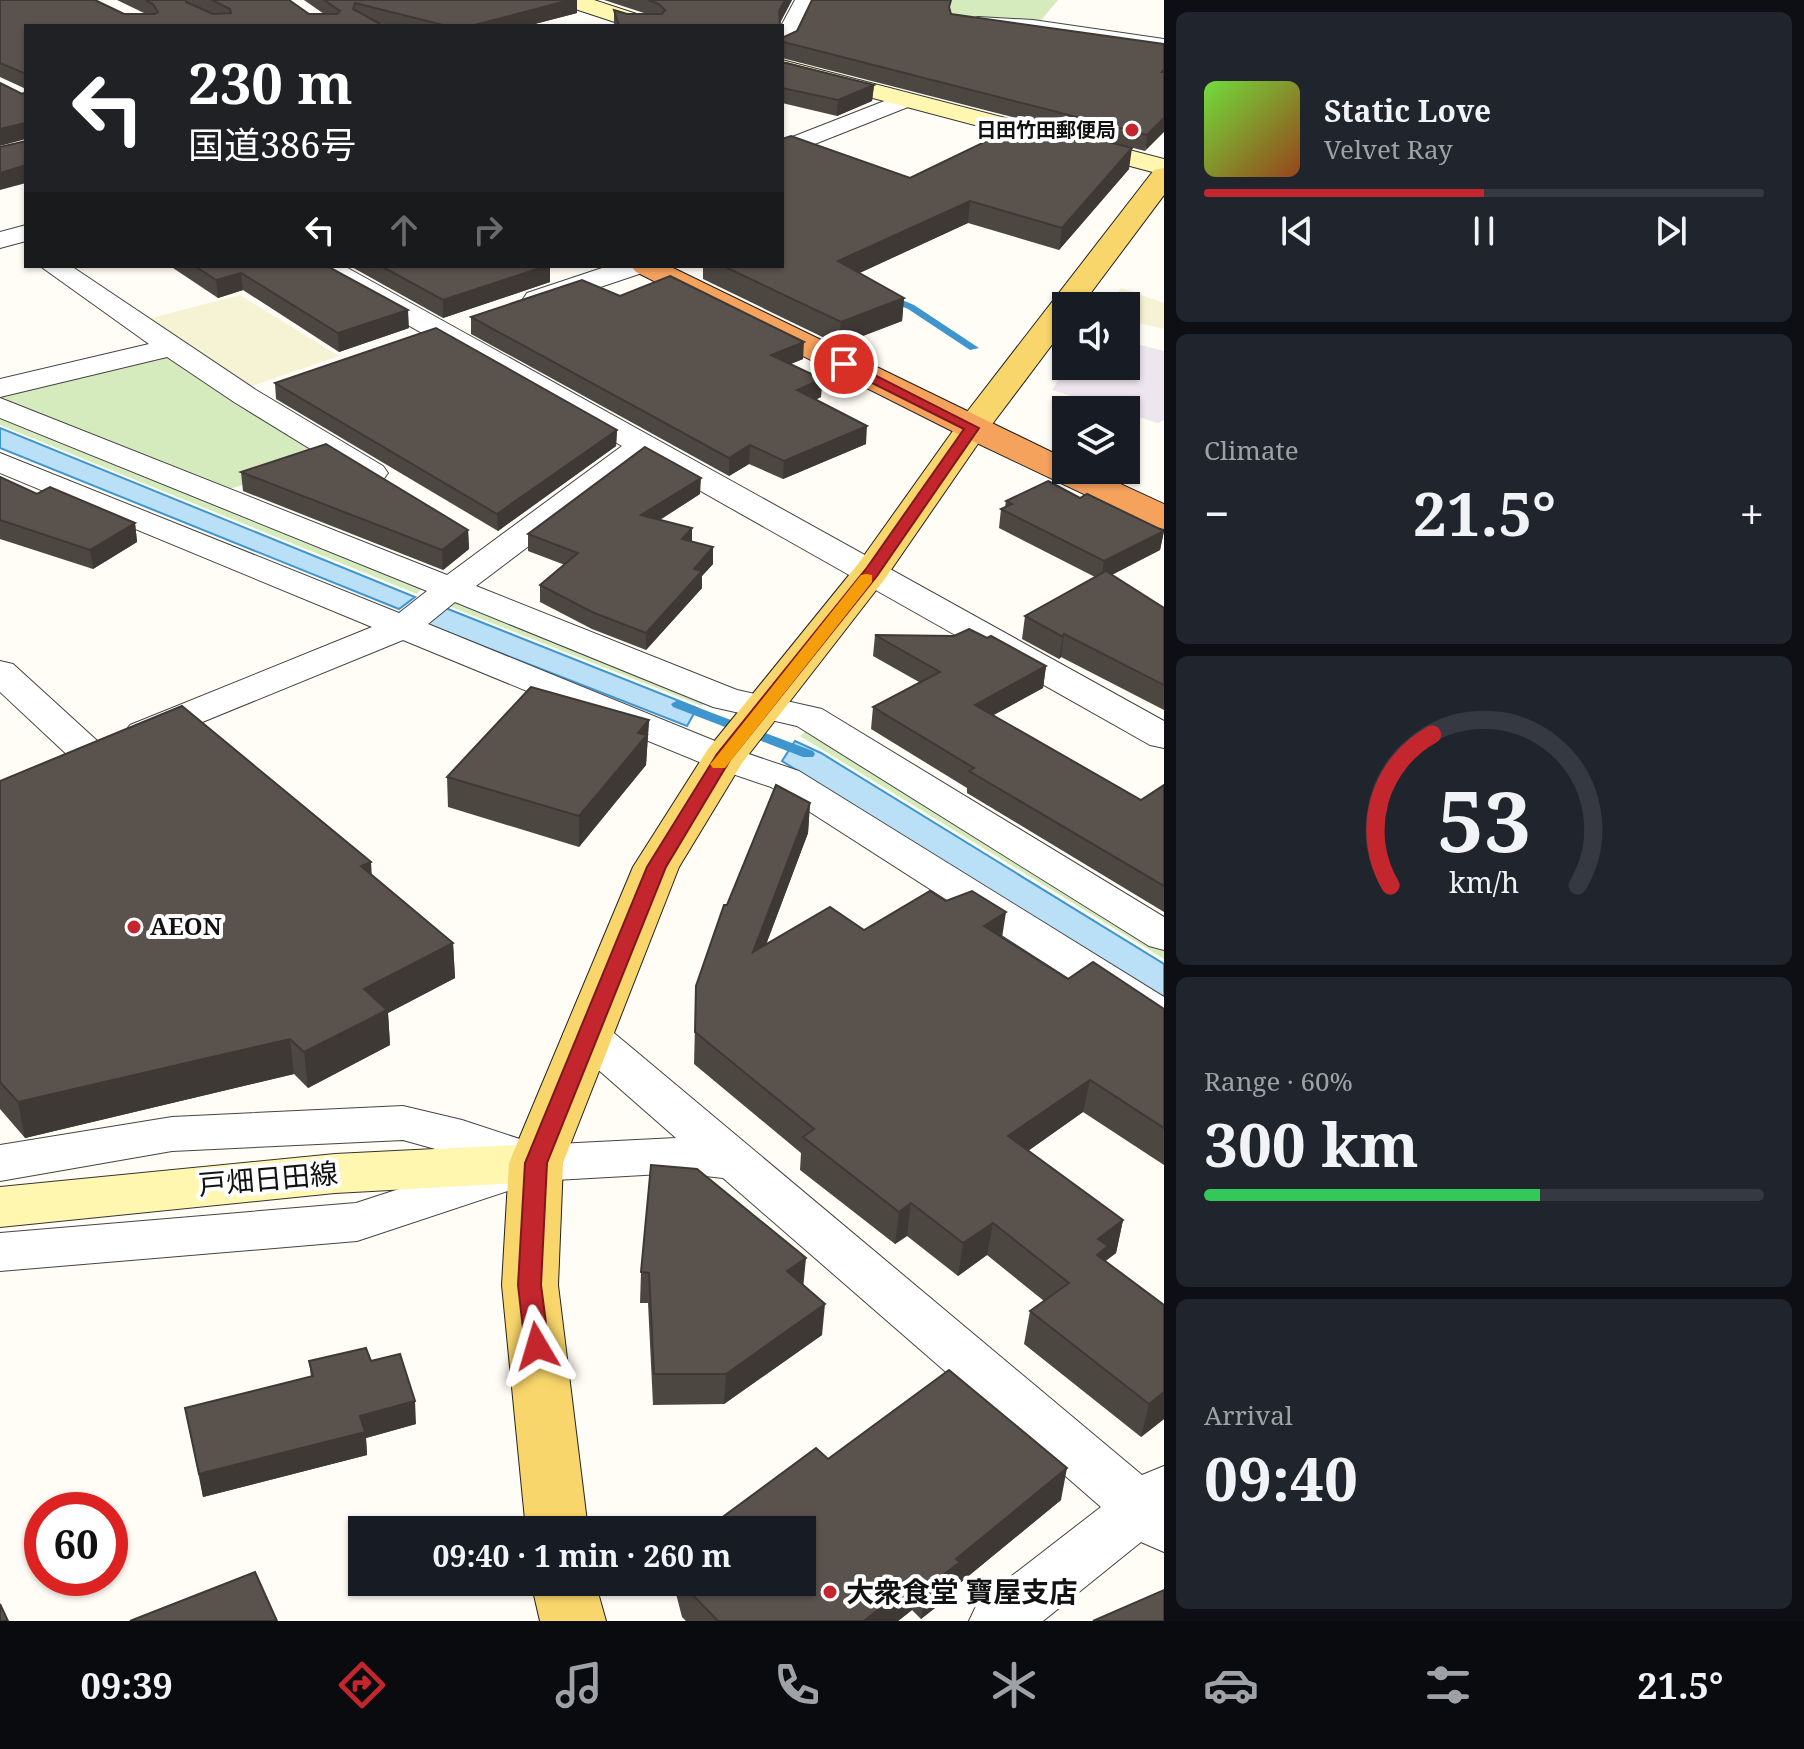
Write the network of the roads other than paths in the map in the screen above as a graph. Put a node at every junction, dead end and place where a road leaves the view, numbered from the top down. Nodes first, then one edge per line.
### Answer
1 (571, 0) edge
2 (803, 3) dead end
3 (962, 22) edge
4 (644, 24) edge
5 (784, 41) edge
6 (1164, 46) edge
7 (784, 68) edge
8 (905, 100) junction
9 (784, 149) edge
10 (1164, 167) edge
11 (1164, 176) edge
12 (56, 268) edge
13 (328, 268) edge
14 (629, 268) edge
15 (650, 268) edge
16 (514, 307) edge
17 (470, 322) dead end
18 (440, 332) junction
19 (410, 342) edge
20 (171, 347) junction
21 (275, 386) edge
22 (0, 388) edge
23 (245, 396) junction
24 (0, 407) edge
25 (972, 428) junction
26 (644, 444) junction
27 (0, 462) edge
28 (392, 485) edge
29 (1164, 518) edge
30 (871, 572) junction
31 (451, 590) junction
32 (403, 627) junction
33 (0, 672) edge
34 (764, 707) junction
35 (1164, 737) edge
36 (90, 755) junction
37 (723, 758) junction
38 (52, 771) edge
39 (1164, 936) edge
40 (1164, 1018) edge
41 (586, 1034) junction
42 (735, 1162) junction
43 (0, 1163) edge
44 (536, 1163) junction
45 (0, 1207) edge
46 (0, 1252) edge
47 (1156, 1508) edge
48 (555, 1516) edge
49 (567, 1596) edge
50 (573, 1621) edge
51 (999, 1621) edge

1 - 4 street
2 - 5 street
3 - 6 street
7 - 8 street
8 - 9 street
8 - 10 street
11 - 25 main road
12 - 20 street
13 - 18 street
14 - 16 street
15 - 25 highway
17 - 18 street
18 - 19 street
18 - 26 street
20 - 22 street
20 - 23 street
21 - 23 street
23 - 28 street
24 - 31 street
25 - 29 highway
25 - 30 main road
26 - 30 street
26 - 31 street
27 - 32 street
30 - 34 main road
30 - 35 street
31 - 32 street
31 - 34 street
32 - 36 street
32 - 37 street
33 - 36 street
34 - 37 main road
34 - 39 street
36 - 38 street
37 - 40 street
37 - 41 main road
41 - 42 street
41 - 44 main road
42 - 44 street
42 - 47 street
43 - 44 street
44 - 45 street, 戸畑日田線
44 - 46 street
44 - 48 main road
47 - 51 street
49 - 50 main road

